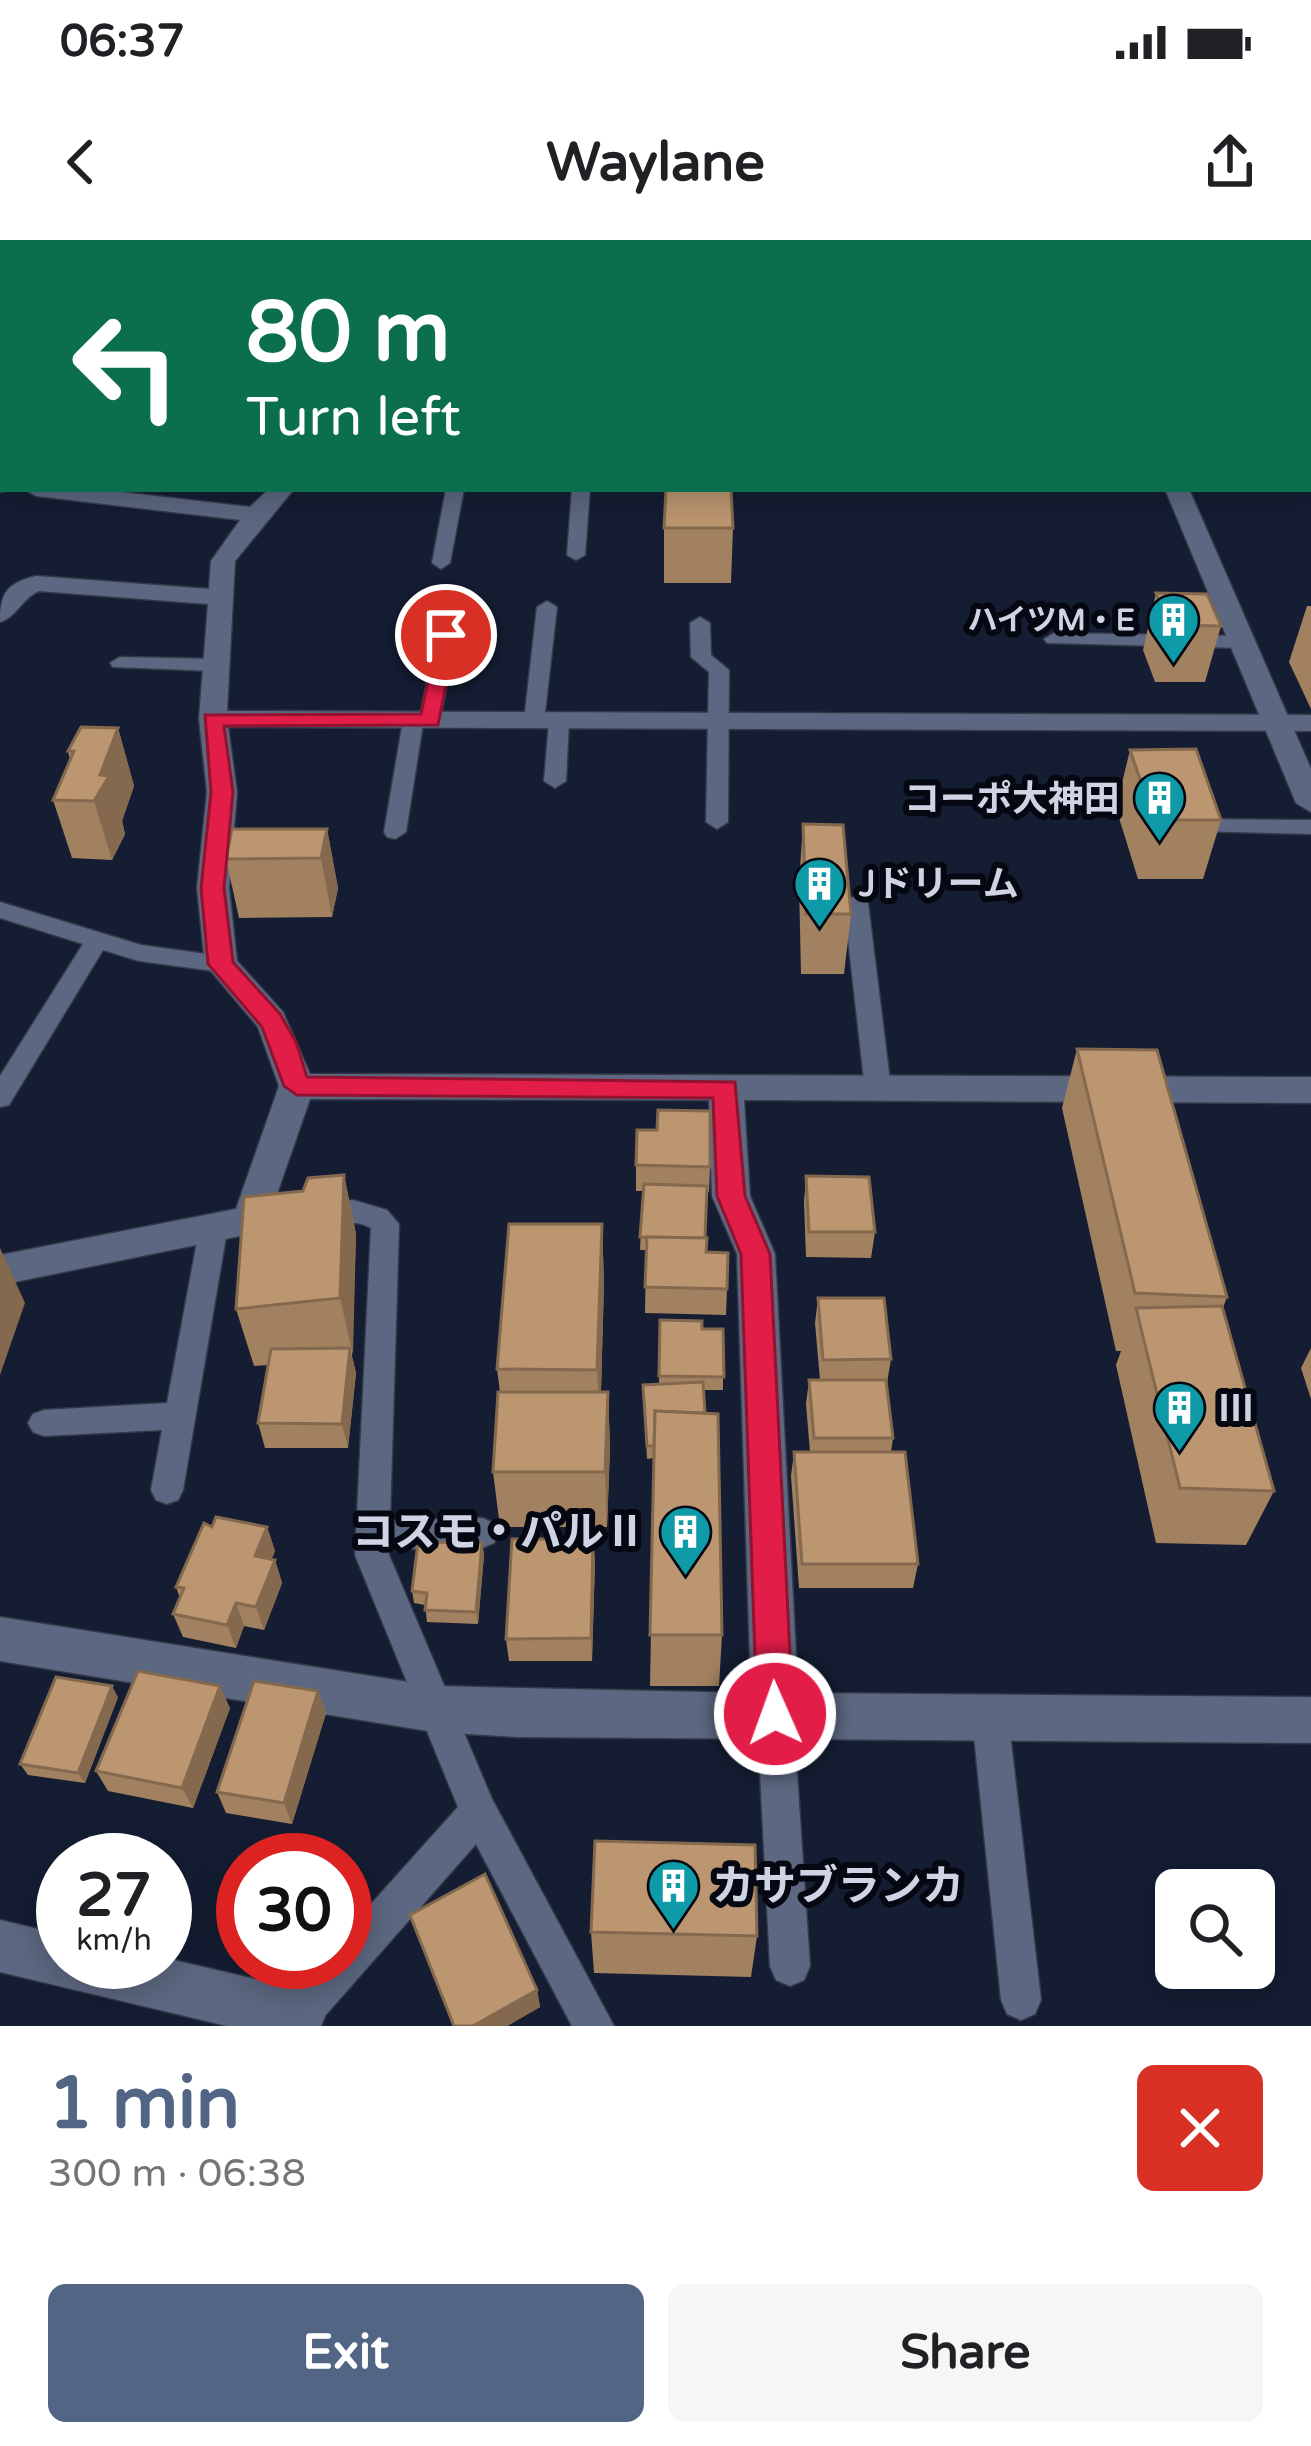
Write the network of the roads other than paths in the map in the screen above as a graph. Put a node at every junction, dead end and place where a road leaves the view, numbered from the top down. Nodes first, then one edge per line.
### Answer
1 (61, 492) edge
2 (279, 492) edge
3 (454, 492) edge
4 (581, 492) edge
5 (1179, 492) edge
6 (256, 515) junction
7 (576, 555) dead end
8 (441, 563) dead end
9 (219, 597) junction
10 (547, 607) dead end
11 (0, 614) edge
12 (700, 623) dead end
13 (446, 635) dead end
14 (1054, 639) dead end
15 (1243, 642) junction
16 (120, 663) dead end
17 (215, 665) junction
18 (213, 719) junction
19 (422, 720) junction
20 (547, 721) junction
21 (717, 721) junction
22 (1276, 722) junction
23 (1311, 722) edge
24 (555, 781) dead end
25 (1311, 803) edge
26 (717, 822) dead end
27 (1201, 826) edge
28 (1311, 827) edge
29 (395, 832) dead end
30 (856, 903) edge
31 (0, 910) edge
32 (96, 942) junction
33 (221, 964) junction
34 (297, 1086) junction
35 (726, 1089) junction
36 (878, 1089) junction
37 (1311, 1090) edge
38 (0, 1098) edge
39 (251, 1221) junction
40 (213, 1231) junction
41 (0, 1270) edge
42 (179, 1416) junction
43 (44, 1423) dead end
44 (167, 1490) dead end
45 (482, 1533) dead end
46 (370, 1534) junction
47 (0, 1639) edge
48 (434, 1709) junction
49 (775, 1714) junction
50 (990, 1716) junction
51 (1311, 1720) edge
52 (479, 1812) junction
53 (0, 1946) edge
54 (36, 1954) edge
55 (790, 1966) dead end
56 (172, 1989) edge
57 (1022, 2000) dead end
58 (294, 2021) edge
59 (594, 2026) edge

1 - 6 street
2 - 6 street
3 - 8 lane
4 - 7 lane
5 - 15 street
6 - 9 street
9 - 11 street
9 - 17 street
10 - 20 lane
12 - 21 lane
13 - 19 lane
14 - 15 lane
15 - 22 street
16 - 17 lane
17 - 18 street
18 - 19 street
18 - 33 street
19 - 20 street
19 - 29 lane
20 - 21 street
20 - 24 lane
21 - 22 street
21 - 26 lane
22 - 23 street
22 - 25 street
27 - 28 lane
30 - 36 lane
31 - 32 lane
32 - 33 lane
32 - 38 lane
33 - 34 street
34 - 35 street
34 - 39 street
35 - 36 street
35 - 49 street
36 - 37 street
39 - 40 street
39 - 46 lane
40 - 41 street
40 - 42 lane
42 - 43 lane
42 - 44 lane
45 - 46 lane
46 - 48 lane
47 - 48 street
48 - 49 street
48 - 52 lane
49 - 50 street
49 - 55 lane
50 - 51 street
50 - 57 lane
52 - 58 lane
52 - 59 lane
53 - 54 street
56 - 58 street

